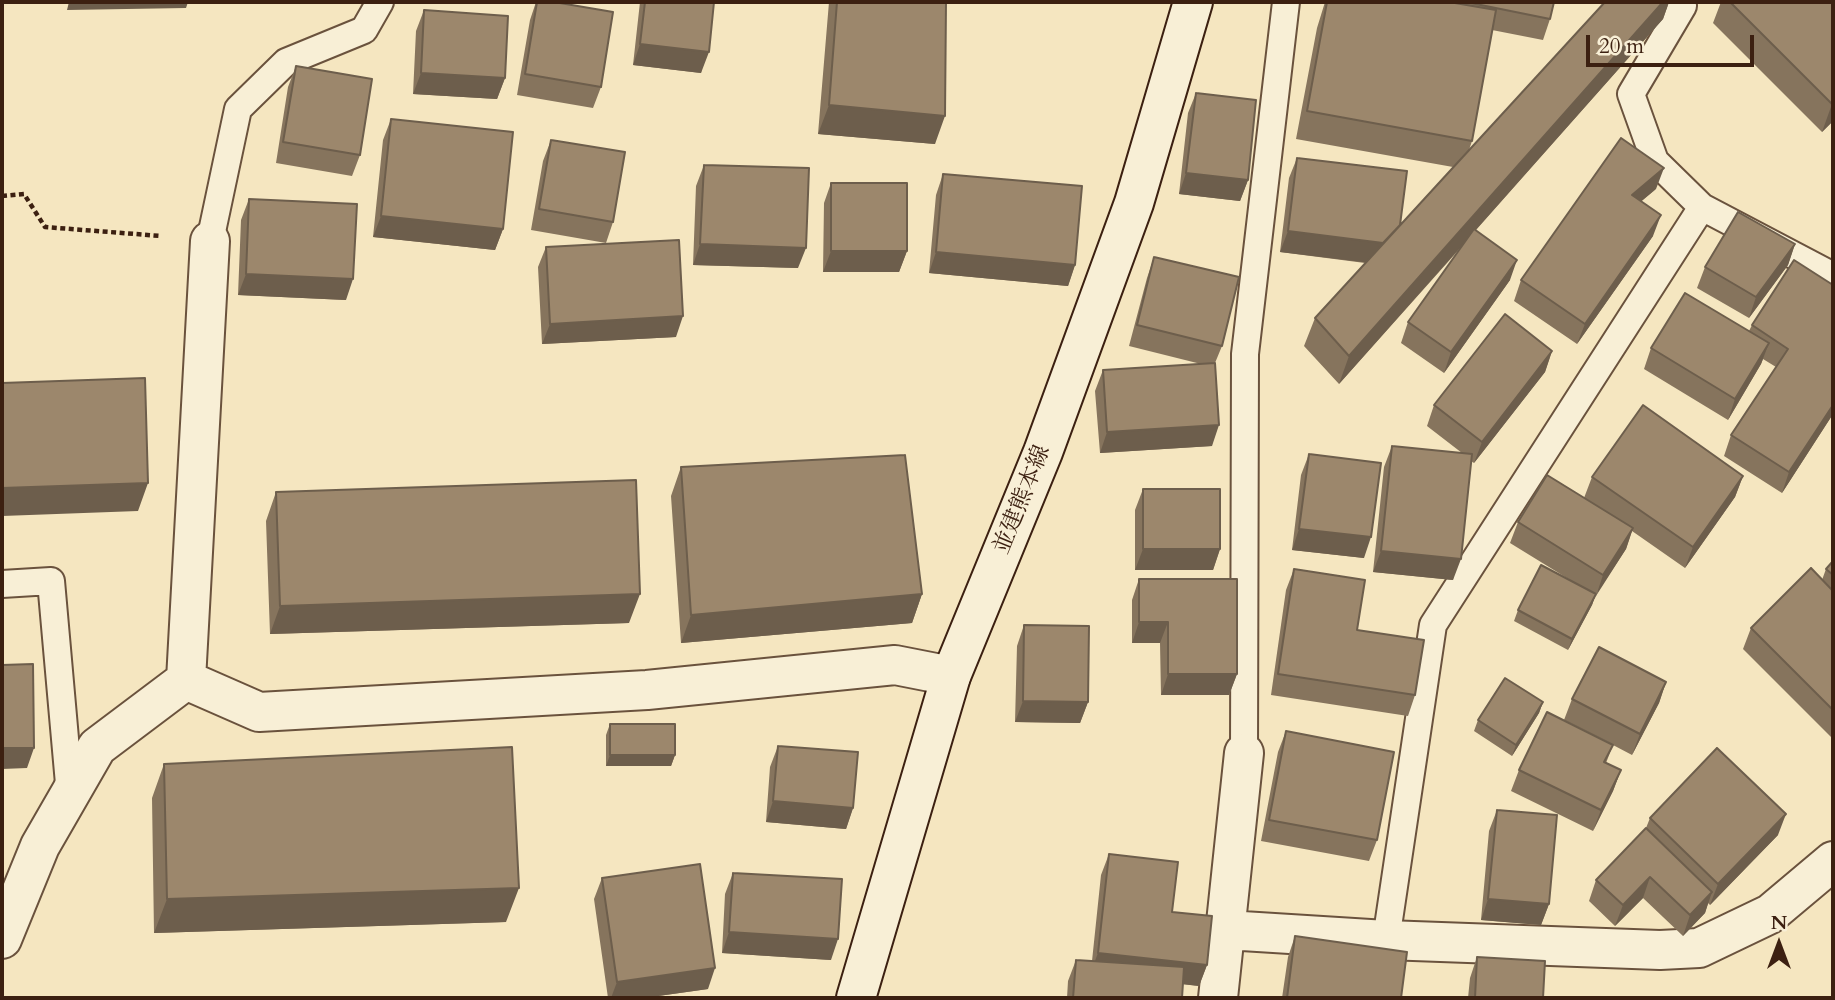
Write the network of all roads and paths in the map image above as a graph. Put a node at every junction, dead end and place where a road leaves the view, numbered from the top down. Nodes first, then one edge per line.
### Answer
1 (380, 2) edge
2 (1193, 2) edge
3 (1286, 2) edge
4 (1679, 2) edge
5 (2, 196) edge
6 (1702, 207) junction
7 (210, 241) junction
8 (1833, 276) edge
9 (2, 584) edge
10 (951, 676) junction
11 (186, 680) junction
12 (1244, 753) joint
13 (70, 795) junction
14 (1833, 861) edge
15 (1226, 930) junction
16 (2, 939) edge
17 (1386, 940) junction
18 (856, 998) edge
19 (1218, 998) edge

1 - 7 lane
2 - 10 street, 並建熊本線
3 - 12 lane
4 - 6 lane
5 - 7 path
6 - 8 lane
6 - 17 lane
7 - 11 street
9 - 13 lane
10 - 11 street
10 - 18 street, 並建熊本線
11 - 13 street
12 - 15 street
13 - 16 street
14 - 17 street
15 - 17 street
15 - 19 street

